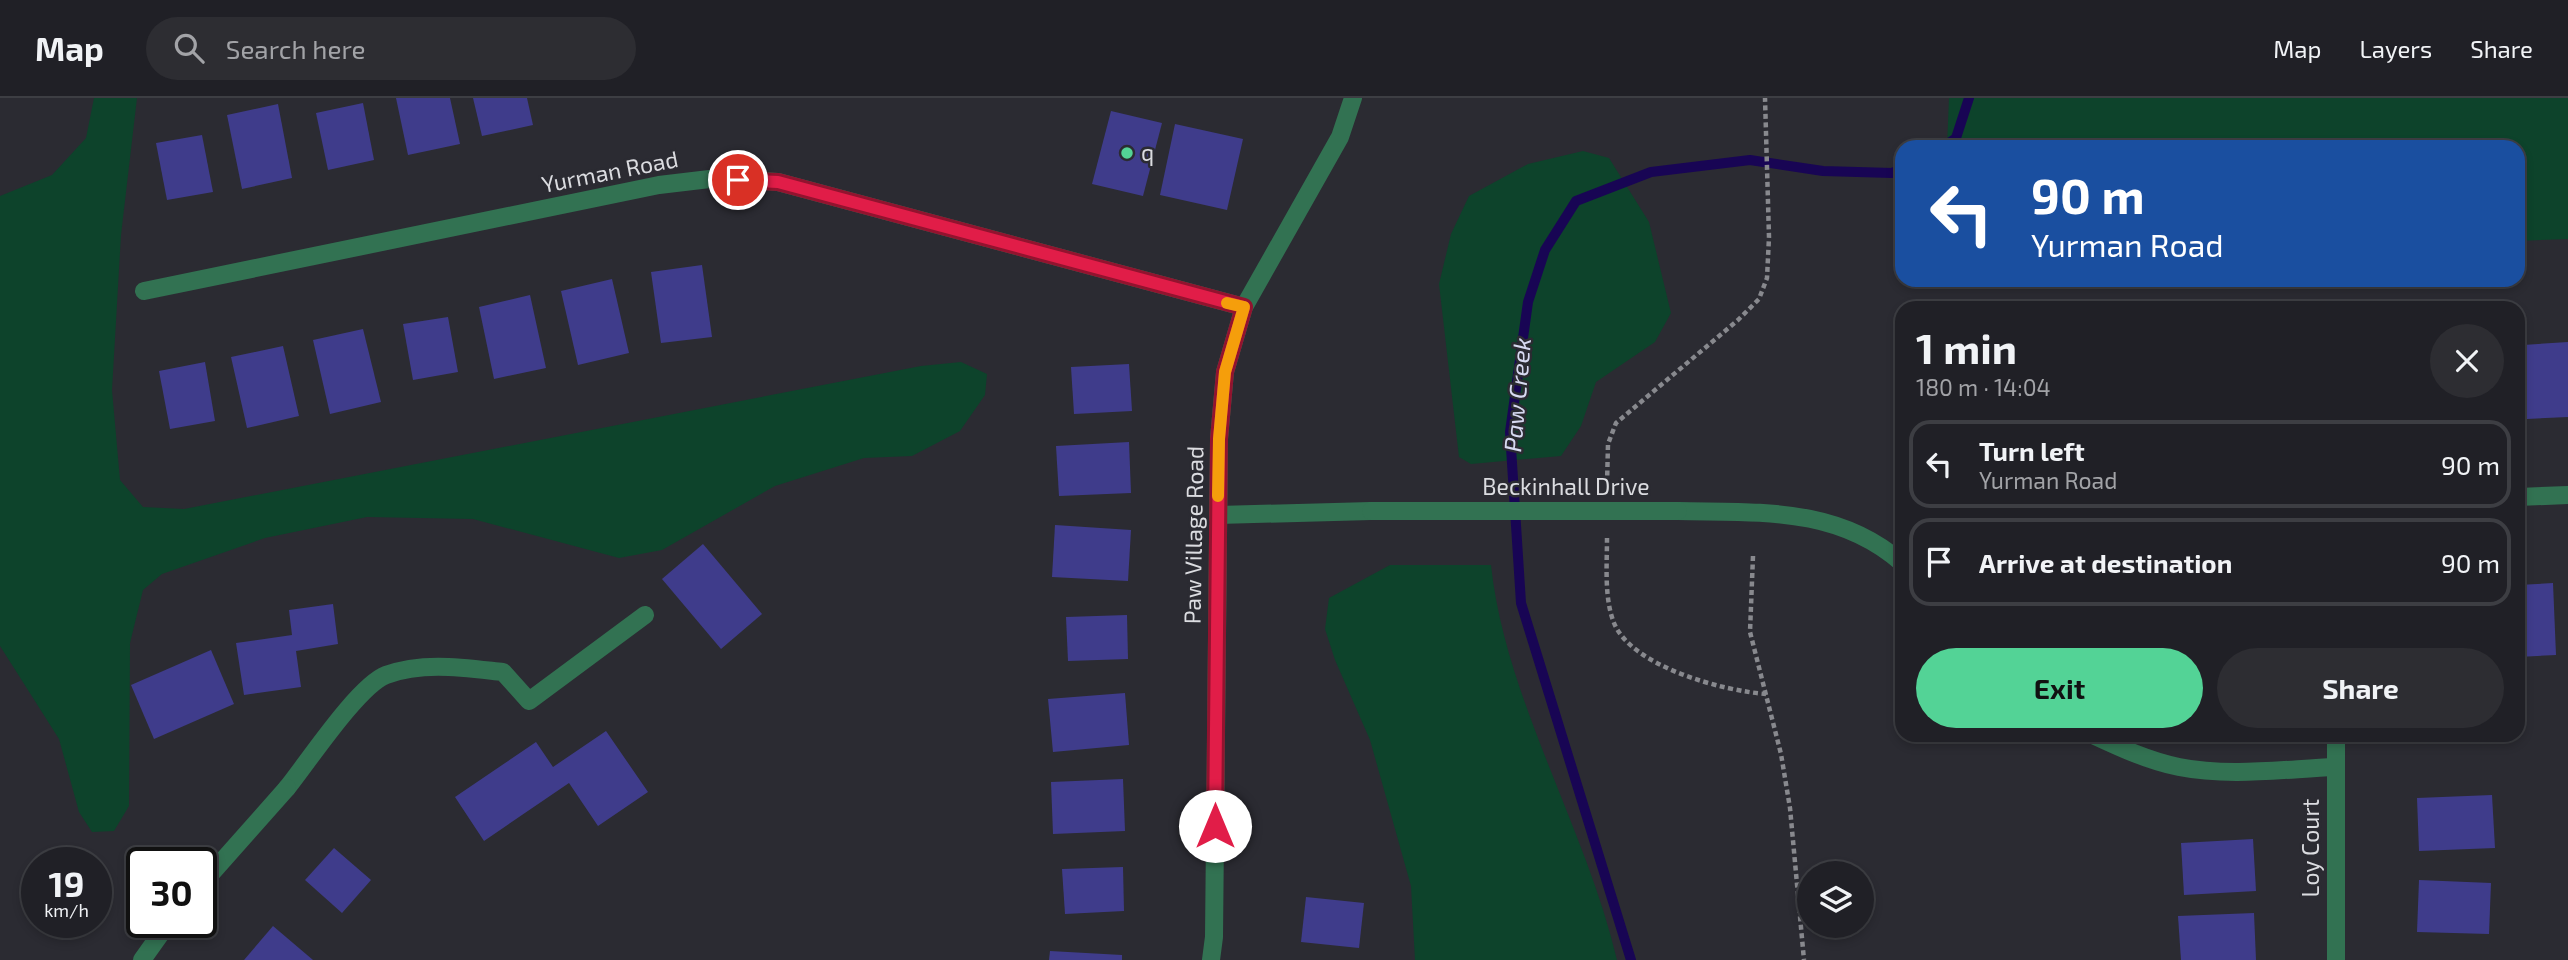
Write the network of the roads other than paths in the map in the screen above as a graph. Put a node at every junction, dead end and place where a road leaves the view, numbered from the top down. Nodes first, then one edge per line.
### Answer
1 (1353, 98) edge
2 (144, 291) dead end
3 (1244, 307) junction
4 (2568, 495) edge
5 (2525, 497) edge
6 (1218, 515) junction
7 (1895, 558) edge
8 (645, 615) dead end
9 (2109, 742) edge
10 (2336, 742) edge
11 (2335, 767) junction
12 (217, 867) edge
13 (158, 938) edge
14 (142, 960) edge
15 (1211, 960) edge
16 (2336, 960) edge

1 - 3 street, Paw Village Road
2 - 3 street, Yurman Road
3 - 6 street, Paw Village Road
4 - 5 street
6 - 7 street, Beckinhall Drive, bridge
6 - 15 street, Paw Village Road
8 - 12 street
9 - 11 street
10 - 11 street, Loy Court
11 - 16 street, Loy Court
13 - 14 street

